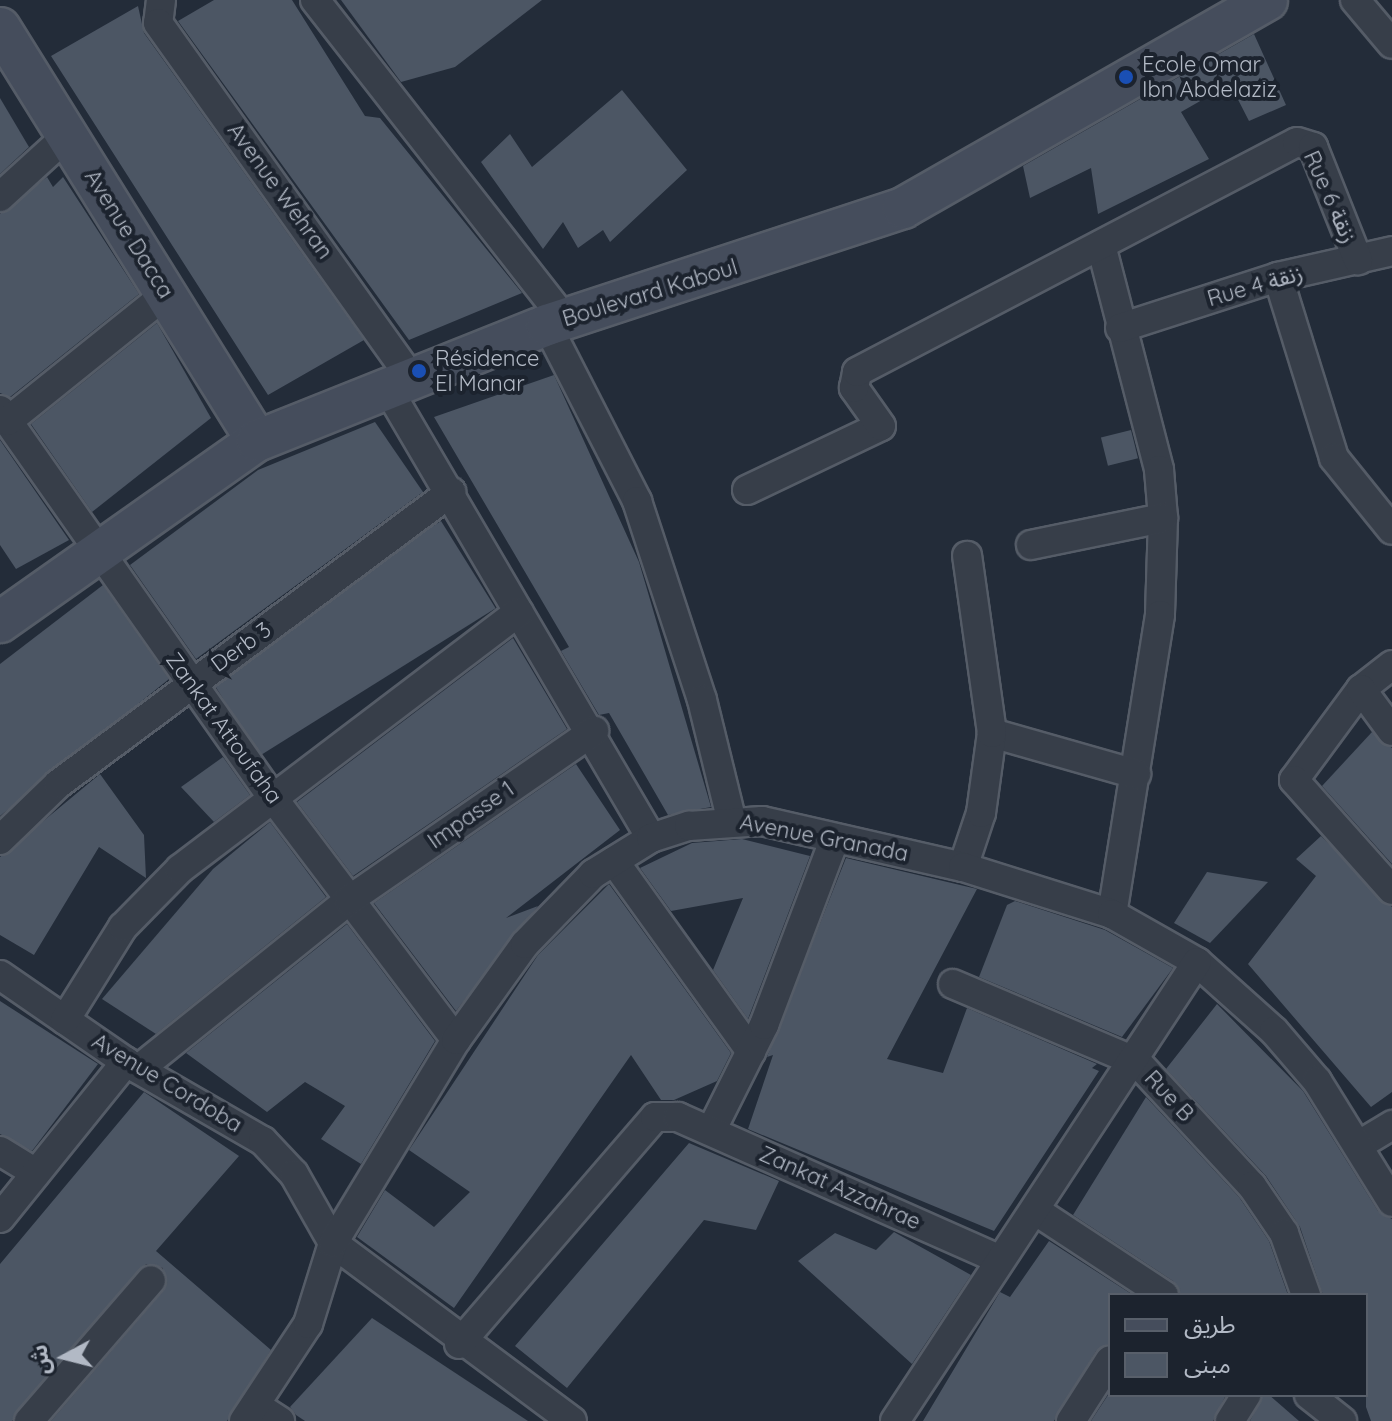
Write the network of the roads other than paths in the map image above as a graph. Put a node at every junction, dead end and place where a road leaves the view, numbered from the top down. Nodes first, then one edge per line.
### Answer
1 (315, 0) edge
2 (1267, 0) edge
3 (1355, 0) edge
4 (159, 12) edge
5 (1, 30) edge
6 (1392, 44) edge
7 (68, 135) junction
8 (0, 197) edge
9 (1101, 245) junction
10 (1381, 258) edge
11 (1278, 277) junction
12 (166, 294) junction
13 (556, 322) junction
14 (1120, 328) junction
15 (401, 386) junction
16 (4, 415) edge
17 (257, 441) junction
18 (747, 490) dead end
19 (451, 492) junction
20 (1163, 518) junction
21 (1392, 530) edge
22 (1031, 545) dead end
23 (98, 550) junction
24 (967, 556) dead end
25 (519, 612) junction
26 (0, 622) edge
27 (1392, 665) edge
28 (191, 683) junction
29 (1361, 689) junction
30 (594, 731) junction
31 (1392, 731) edge
32 (992, 733) junction
33 (1136, 774) junction
34 (273, 798) junction
35 (731, 818) junction
36 (651, 838) junction
37 (835, 838) junction
38 (0, 840) edge
39 (614, 861) junction
40 (963, 867) junction
41 (1392, 890) edge
42 (349, 900) junction
43 (1112, 914) junction
44 (1197, 962) junction
45 (0, 975) edge
46 (953, 984) dead end
47 (65, 1020) junction
48 (456, 1040) junction
49 (751, 1052) junction
50 (1137, 1062) junction
51 (132, 1065) junction
52 (1392, 1125) edge
53 (711, 1131) junction
54 (1359, 1145) junction
55 (0, 1151) edge
56 (36, 1173) junction
57 (1392, 1202) edge
58 (1036, 1211) junction
59 (0, 1218) edge
60 (333, 1243) junction
61 (1000, 1260) junction
62 (151, 1280) dead end
63 (1157, 1293) edge
64 (1305, 1293) edge
65 (459, 1344) junction
66 (1108, 1363) edge
67 (1245, 1397) edge
68 (1313, 1397) edge
69 (1336, 1410) edge
70 (250, 1413) edge
71 (29, 1421) edge
72 (280, 1421) edge
73 (572, 1421) edge
74 (895, 1421) edge
75 (1071, 1421) edge
76 (1230, 1421) edge

1 - 13 street
2 - 13 street, Boulevard Kaboul
3 - 6 street
4 - 15 street, Avenue Wehran
5 - 7 street, Avenue Dacca
7 - 8 street
7 - 12 street, Avenue Dacca
9 - 10 street, Rue 6 زنقة
9 - 14 street
9 - 18 street
10 - 11 street, Rue 4 زنقة
11 - 14 street, Rue 4 زنقة
11 - 21 street
12 - 16 street
12 - 17 street, Avenue Dacca
13 - 15 street, Boulevard Kaboul
13 - 35 street
14 - 20 street
15 - 17 street, Boulevard Kaboul
15 - 19 street, Avenue Wehran
16 - 23 street, Zankat Attoufaha
17 - 23 street, Boulevard Kaboul
19 - 25 street, Avenue Wehran
19 - 28 street, Derb 3
20 - 22 street
20 - 33 street
23 - 26 street, Boulevard Kaboul
23 - 28 street, Zankat Attoufaha
24 - 32 street
25 - 30 street, Avenue Wehran
25 - 34 street
27 - 29 street
28 - 34 street, Zankat Attoufaha
28 - 38 street, Derb 3
29 - 31 street
29 - 41 street
30 - 36 street, Avenue Wehran
30 - 42 street, Impasse 1
32 - 33 street
32 - 40 street
33 - 43 street
34 - 42 street, Zankat Attoufaha
34 - 47 street
35 - 36 street, Avenue Granada
35 - 37 street, Avenue Granada
36 - 39 street, Avenue Granada
37 - 40 street, Avenue Granada
37 - 49 street
39 - 48 street, Avenue Granada
39 - 49 street
40 - 43 street, Avenue Granada
42 - 48 street, Zankat Attoufaha
42 - 51 street, Impasse 1
43 - 44 street, Avenue Granada
44 - 50 street
44 - 54 street, Avenue Granada
45 - 47 street, Avenue Cordoba
46 - 50 street, Rue B
47 - 51 street, Avenue Cordoba
48 - 60 street, Avenue Granada
49 - 53 street
50 - 58 street
50 - 64 street, Rue B
51 - 56 street, Impasse 1
51 - 60 street, Avenue Cordoba
52 - 54 street
53 - 61 street, Zankat Azzahrae
53 - 65 street, Zankat Azzahrae
54 - 57 street, Avenue Granada
55 - 56 street
56 - 59 street, Impasse 1
58 - 61 street
58 - 63 street
60 - 65 street, Avenue Cordoba
60 - 70 street, Avenue Granada
61 - 74 street
62 - 71 street
65 - 73 street, Avenue Cordoba
66 - 75 street
67 - 76 street
68 - 69 street
70 - 72 street

